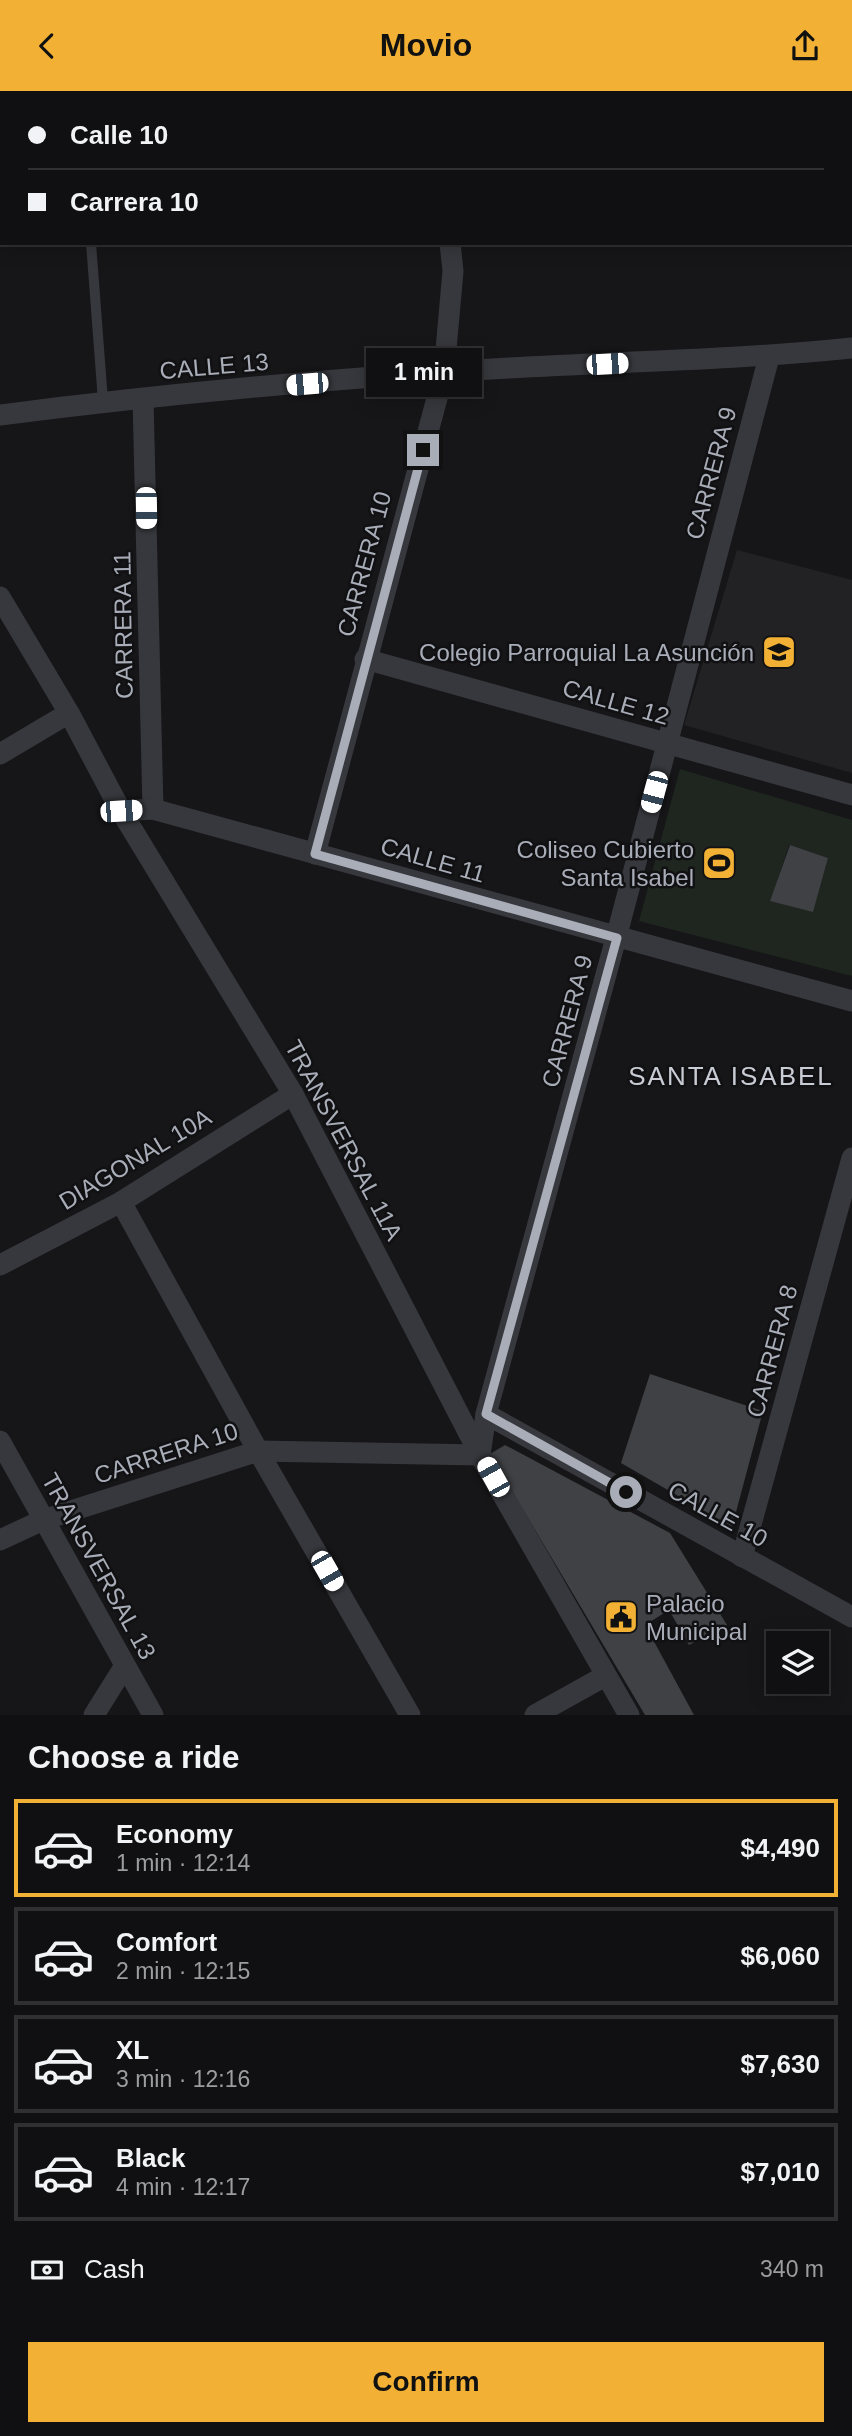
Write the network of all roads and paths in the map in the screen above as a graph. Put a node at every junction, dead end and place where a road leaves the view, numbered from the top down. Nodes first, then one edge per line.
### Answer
1 (91, 245) edge
2 (450, 245) edge
3 (852, 348) edge
4 (769, 357) junction
5 (444, 372) junction
6 (143, 399) junction
7 (103, 401) junction
8 (0, 415) edge
9 (0, 597) edge
10 (365, 659) junction
11 (69, 713) junction
12 (667, 743) junction
13 (0, 754) edge
14 (852, 795) edge
15 (153, 809) junction
16 (121, 811) junction
17 (315, 854) junction
18 (617, 938) junction
19 (852, 1001) edge
20 (293, 1094) junction
21 (852, 1158) edge
22 (121, 1202) junction
23 (0, 1265) edge
24 (486, 1414) junction
25 (0, 1441) edge
26 (258, 1451) junction
27 (480, 1455) junction
28 (43, 1520) junction
29 (0, 1540) edge
30 (742, 1557) junction
31 (852, 1617) edge
32 (124, 1667) junction
33 (604, 1676) junction
34 (94, 1715) edge
35 (153, 1715) edge
36 (410, 1715) edge
37 (535, 1715) edge
38 (629, 1715) edge

1 - 7 lane
2 - 5 street, CARRERA 10
3 - 4 street, CALLE 13
4 - 5 street, CALLE 13
4 - 12 street, CARRERA 9
5 - 6 street, CALLE 13
5 - 10 street, CARRERA 10
6 - 7 street, CALLE 13
6 - 15 street, CARRERA 11
7 - 8 street, CALLE 13
9 - 11 street, TRANSVERSAL 11A
10 - 12 street, CALLE 12
10 - 17 street, CARRERA 10
11 - 13 street
11 - 16 street, TRANSVERSAL 11A
12 - 14 street, CALLE 12
12 - 18 street, CARRERA 9
15 - 16 street, CALLE 11
15 - 17 street, CALLE 11
16 - 20 street, TRANSVERSAL 11A
17 - 18 street, CALLE 11
18 - 19 street, CALLE 11
18 - 24 street, CARRERA 9
20 - 22 street, DIAGONAL 10A
20 - 27 street, TRANSVERSAL 11A
21 - 30 street, CARRERA 8
22 - 23 street, DIAGONAL 10A
22 - 26 street
24 - 27 street, CARRERA 9
24 - 30 street, CALLE 10
25 - 28 street, TRANSVERSAL 13
26 - 27 street, CARRERA 10
26 - 28 street, CARRERA 10
26 - 36 street
27 - 33 street, TRANSVERSAL 11A
28 - 29 street, CARRERA 10
28 - 32 street, TRANSVERSAL 13
30 - 31 street, CALLE 10
32 - 34 street
32 - 35 street, TRANSVERSAL 13
33 - 37 street
33 - 38 street, TRANSVERSAL 11A

